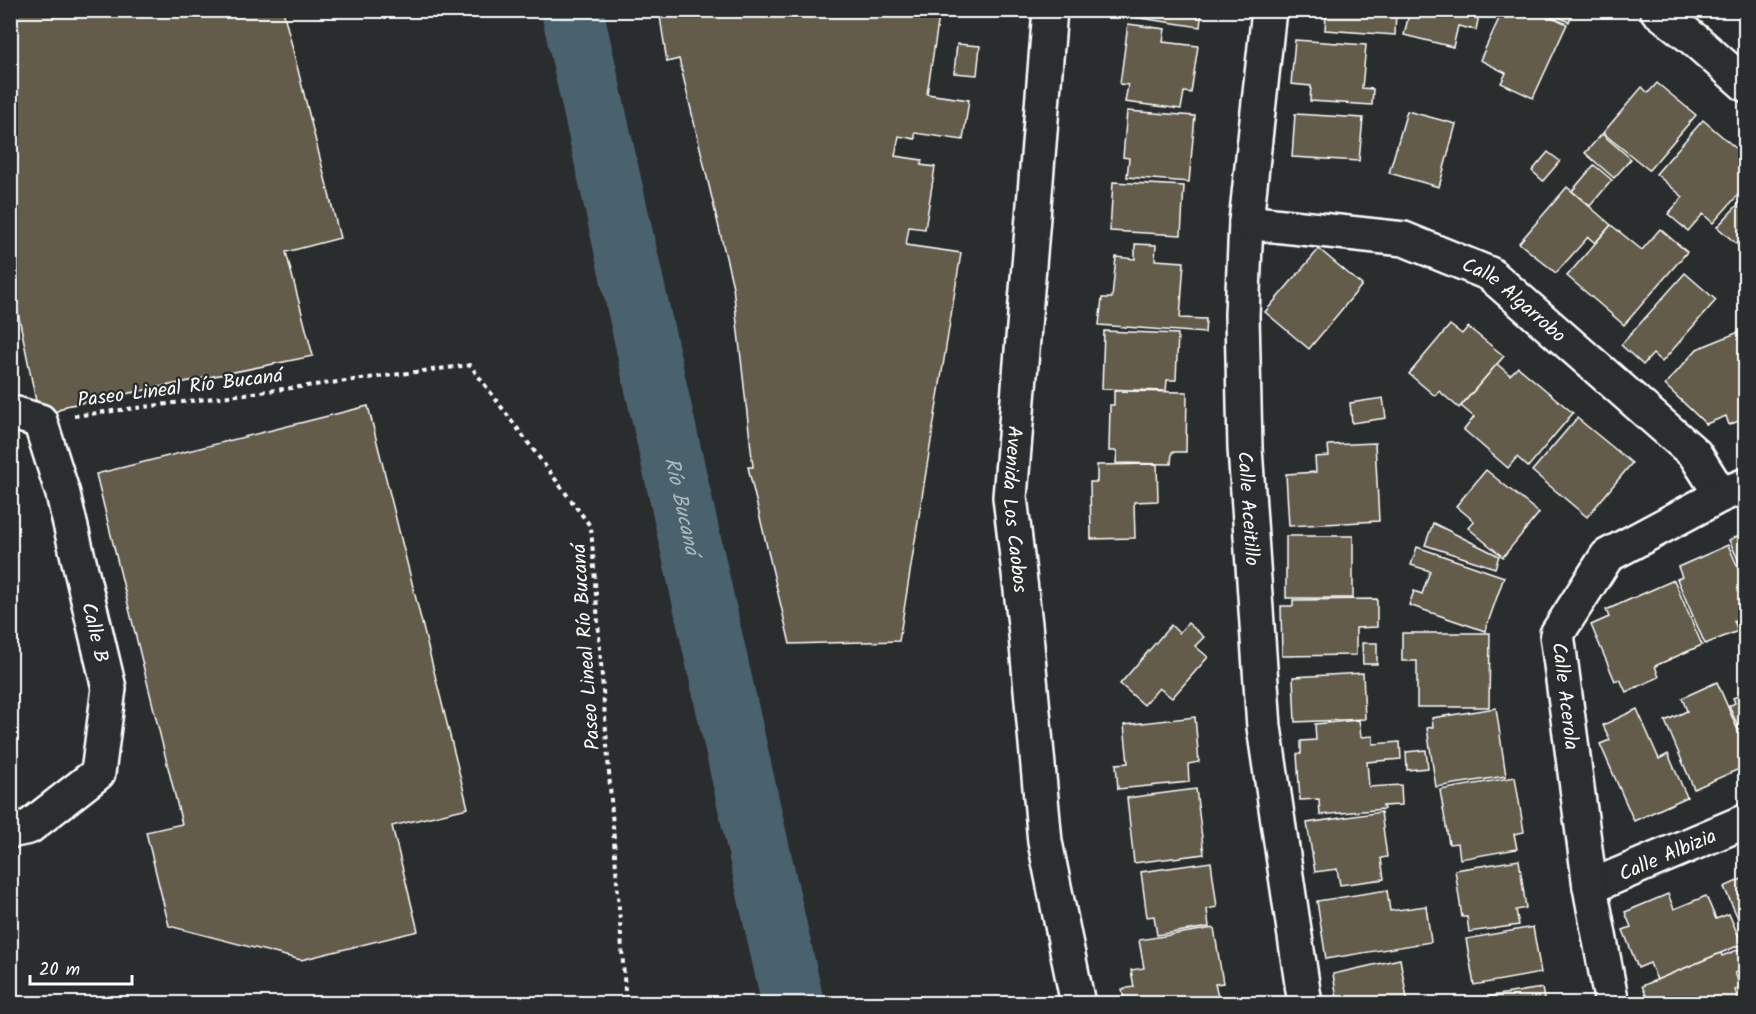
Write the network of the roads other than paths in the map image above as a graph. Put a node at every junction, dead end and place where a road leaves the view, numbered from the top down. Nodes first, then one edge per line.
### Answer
1 (1050, 10) edge
2 (1269, 10) edge
3 (1657, 10) edge
4 (1746, 85) edge
5 (1246, 222) junction
6 (25, 416) edge
7 (1733, 490) edge
8 (1746, 821) edge
9 (10, 831) edge
10 (1590, 887) junction
11 (1078, 1004) edge
12 (1305, 1004) edge
13 (1612, 1004) edge

1 - 11 street, Avenida Los Caobos
2 - 5 street, Calle Aceitillo
3 - 4 street
5 - 7 street, Calle Algarrobo
5 - 12 street, Calle Aceitillo
6 - 9 street, Calle B
7 - 10 street, Calle Acerola
8 - 10 street, Calle Albizia
10 - 13 street, Calle Acerola

